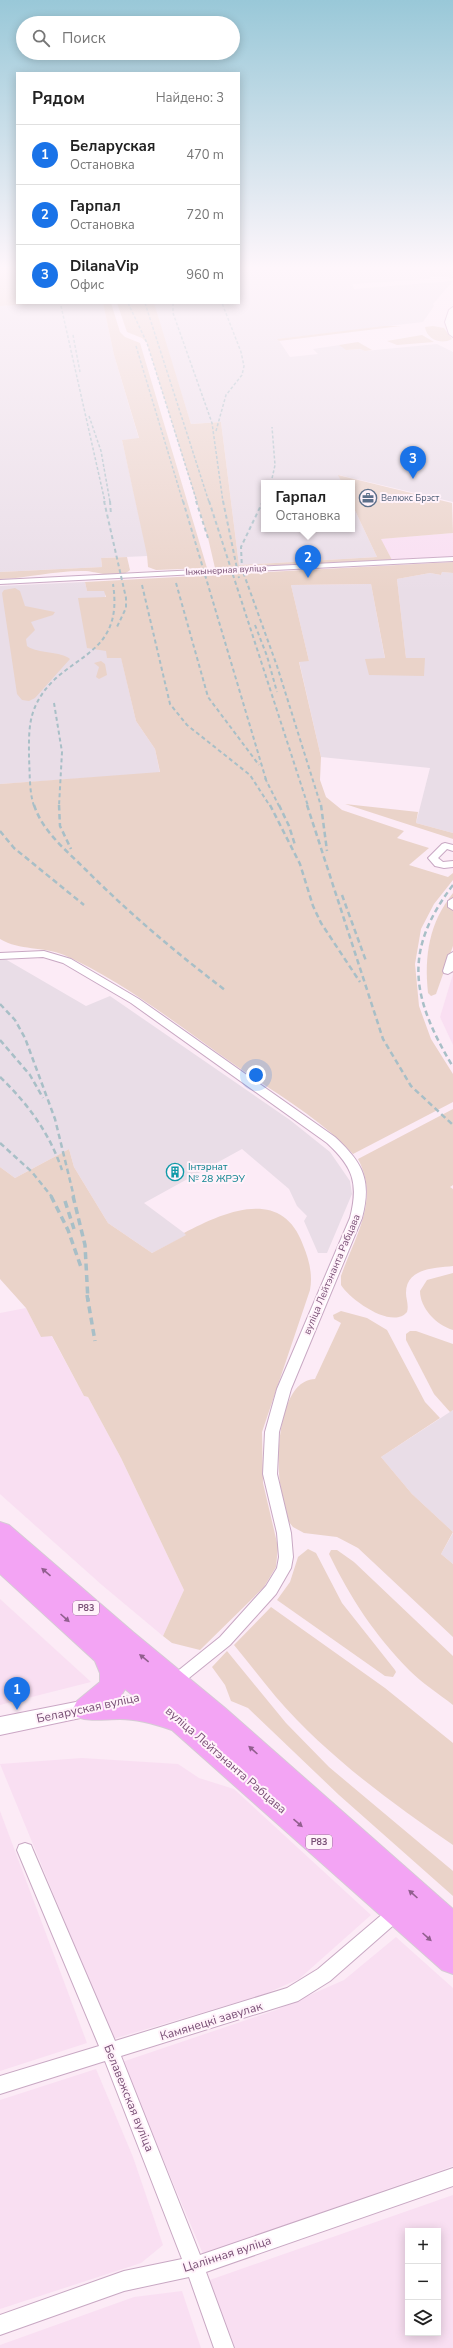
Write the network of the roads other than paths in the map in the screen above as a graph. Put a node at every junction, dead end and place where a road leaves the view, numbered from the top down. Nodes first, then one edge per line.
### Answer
1 (453, 559) edge
2 (0, 582) edge
3 (449, 847) edge
4 (453, 864) edge
5 (453, 901) edge
6 (453, 908) edge
7 (453, 954) edge
8 (0, 956) edge
9 (448, 971) dead end
10 (0, 1532) edge
11 (0, 1558) edge
12 (104, 1653) junction
13 (163, 1688) junction
14 (87, 1709) junction
15 (184, 1724) junction
16 (0, 1726) edge
17 (25, 1850) dead end
18 (398, 1911) junction
19 (453, 1929) edge
20 (453, 1960) edge
21 (111, 2052) junction
22 (0, 2085) edge
23 (453, 2177) edge
24 (196, 2266) junction
25 (0, 2325) edge
26 (224, 2348) edge

1 - 2 street, Інжынерная вуліца
3 - 4 street
5 - 6 street
7 - 9 street
8 - 13 street, вуліца Лейтэнанта Рабцава
13 -> 10 highway, вуліца Лейтэнанта Рабцава / Р83
11 -> 12 highway, вуліца Лейтэнанта Рабцава / Р83
12 - 13 highway, вуліца Лейтэнанта Рабцава / Р83
12 - 14 highway
13 - 14 main road, Беларуская вуліца
13 - 15 highway, вуліца Лейтэнанта Рабцава / Р83
19 -> 13 highway, вуліца Лейтэнанта Рабцава / Р83
14 - 15 highway
14 - 16 main road, Беларуская вуліца
15 -> 18 highway, вуліца Лейтэнанта Рабцава / Р83
17 - 21 street, Белавежская вуліца
18 -> 20 highway, вуліца Лейтэнанта Рабцава / Р83
18 - 21 street, Камянецкі завулак
21 - 22 street, Камянецкі завулак
21 - 24 street, Белавежская вуліца
23 - 24 street, Цалінная вуліца
24 - 25 street, Цалінная вуліца
24 - 26 street, Белавежская вуліца

